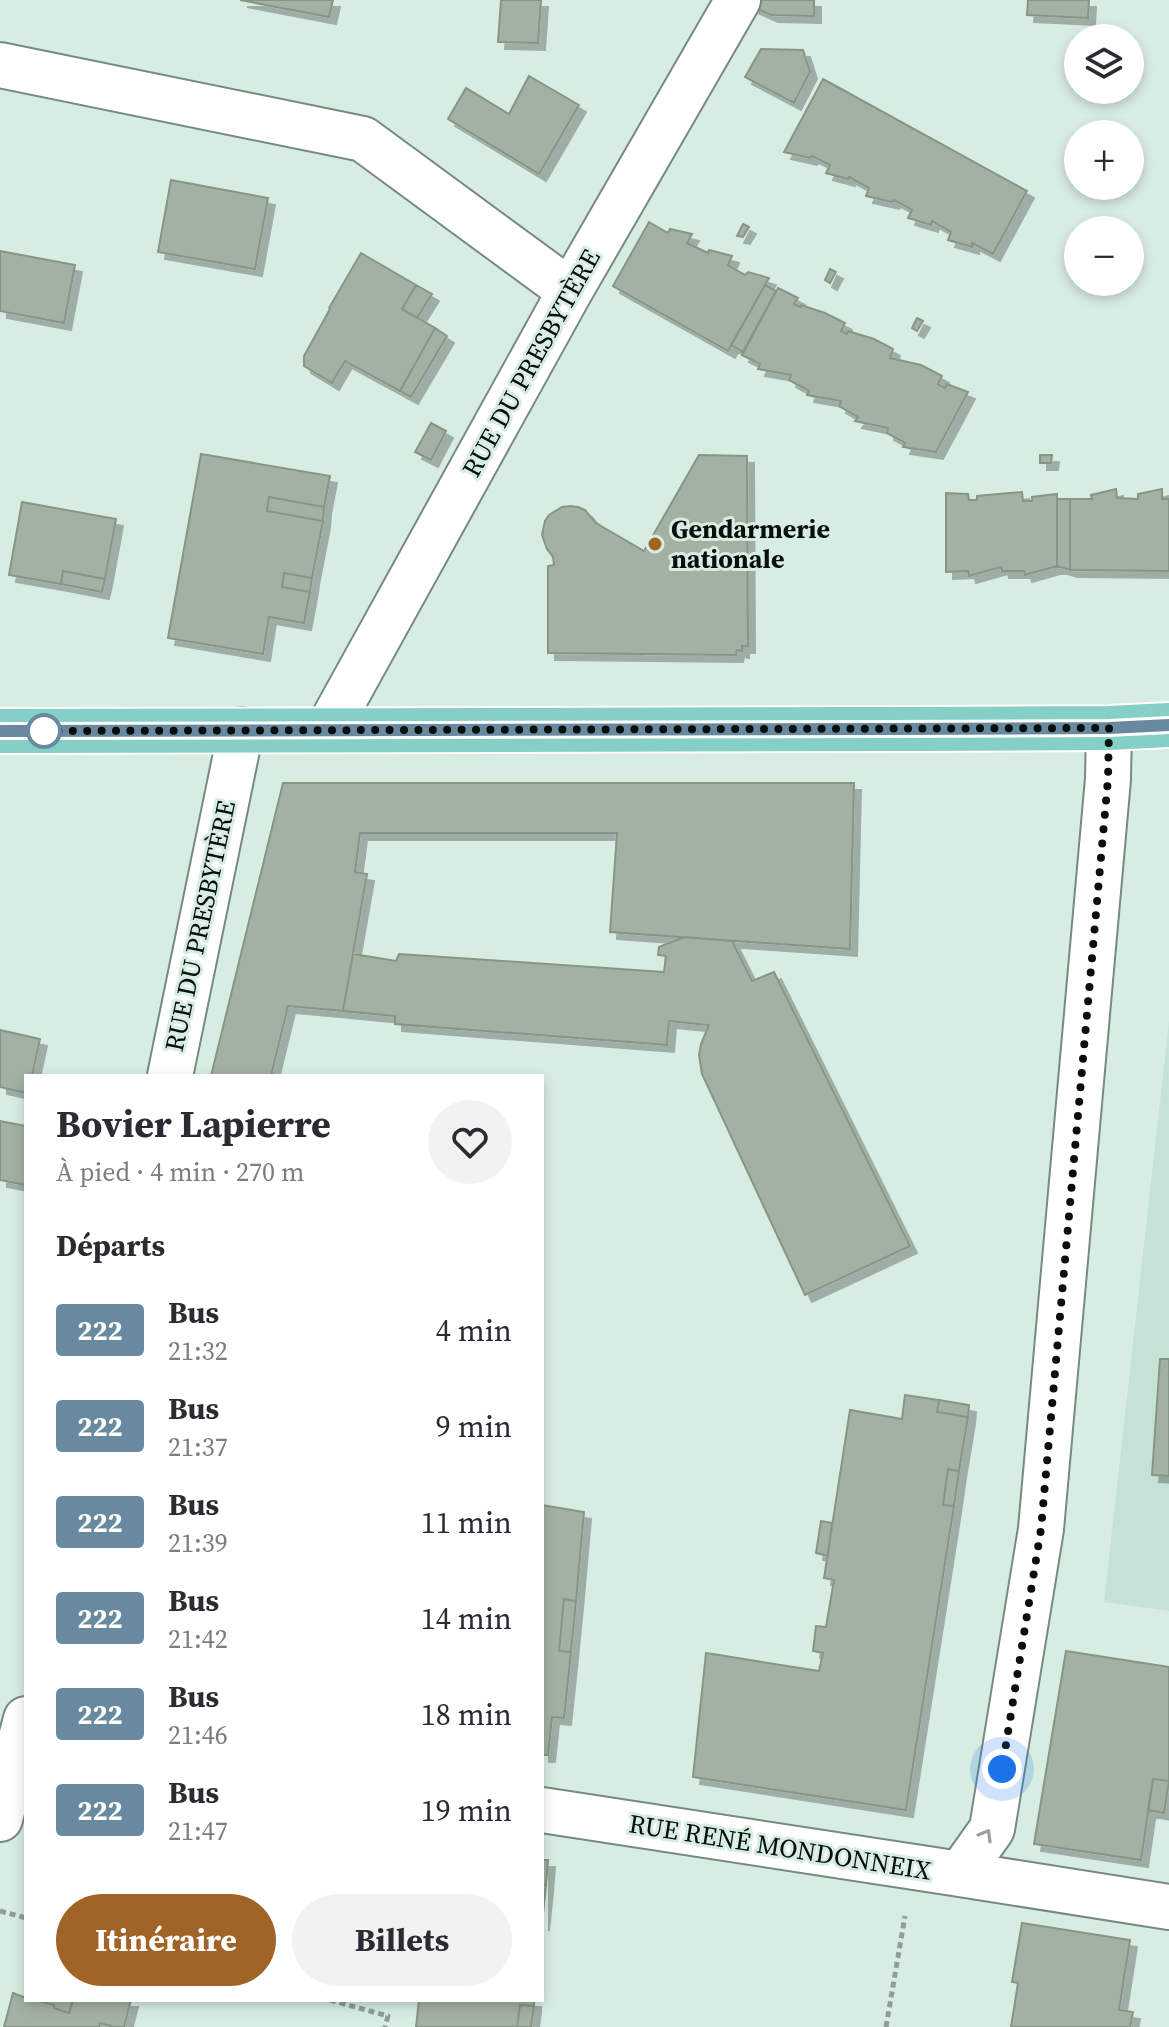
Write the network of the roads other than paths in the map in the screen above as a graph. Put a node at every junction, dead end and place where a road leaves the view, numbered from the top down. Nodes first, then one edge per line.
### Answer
1 (738, 0) edge
2 (0, 65) edge
3 (570, 291) junction
4 (1169, 725) edge
5 (1109, 728) junction
6 (328, 729) junction
7 (241, 730) junction
8 (0, 731) edge
9 (170, 1074) edge
10 (24, 1730) edge
11 (544, 1810) edge
12 (0, 1819) edge
13 (960, 1874) junction
14 (1169, 1907) edge

1 - 3 street, RUE DU PRESBYTÈRE
2 - 3 street
3 - 6 street, RUE DU PRESBYTÈRE
4 - 5 main road
5 - 6 main road
13 -> 5 street, RUE RENÉ MONDONNEIX
6 - 7 main road
7 - 8 main road
7 - 9 street, RUE DU PRESBYTÈRE
10 - 12 street
11 - 13 street, RUE RENÉ MONDONNEIX
13 - 14 street

